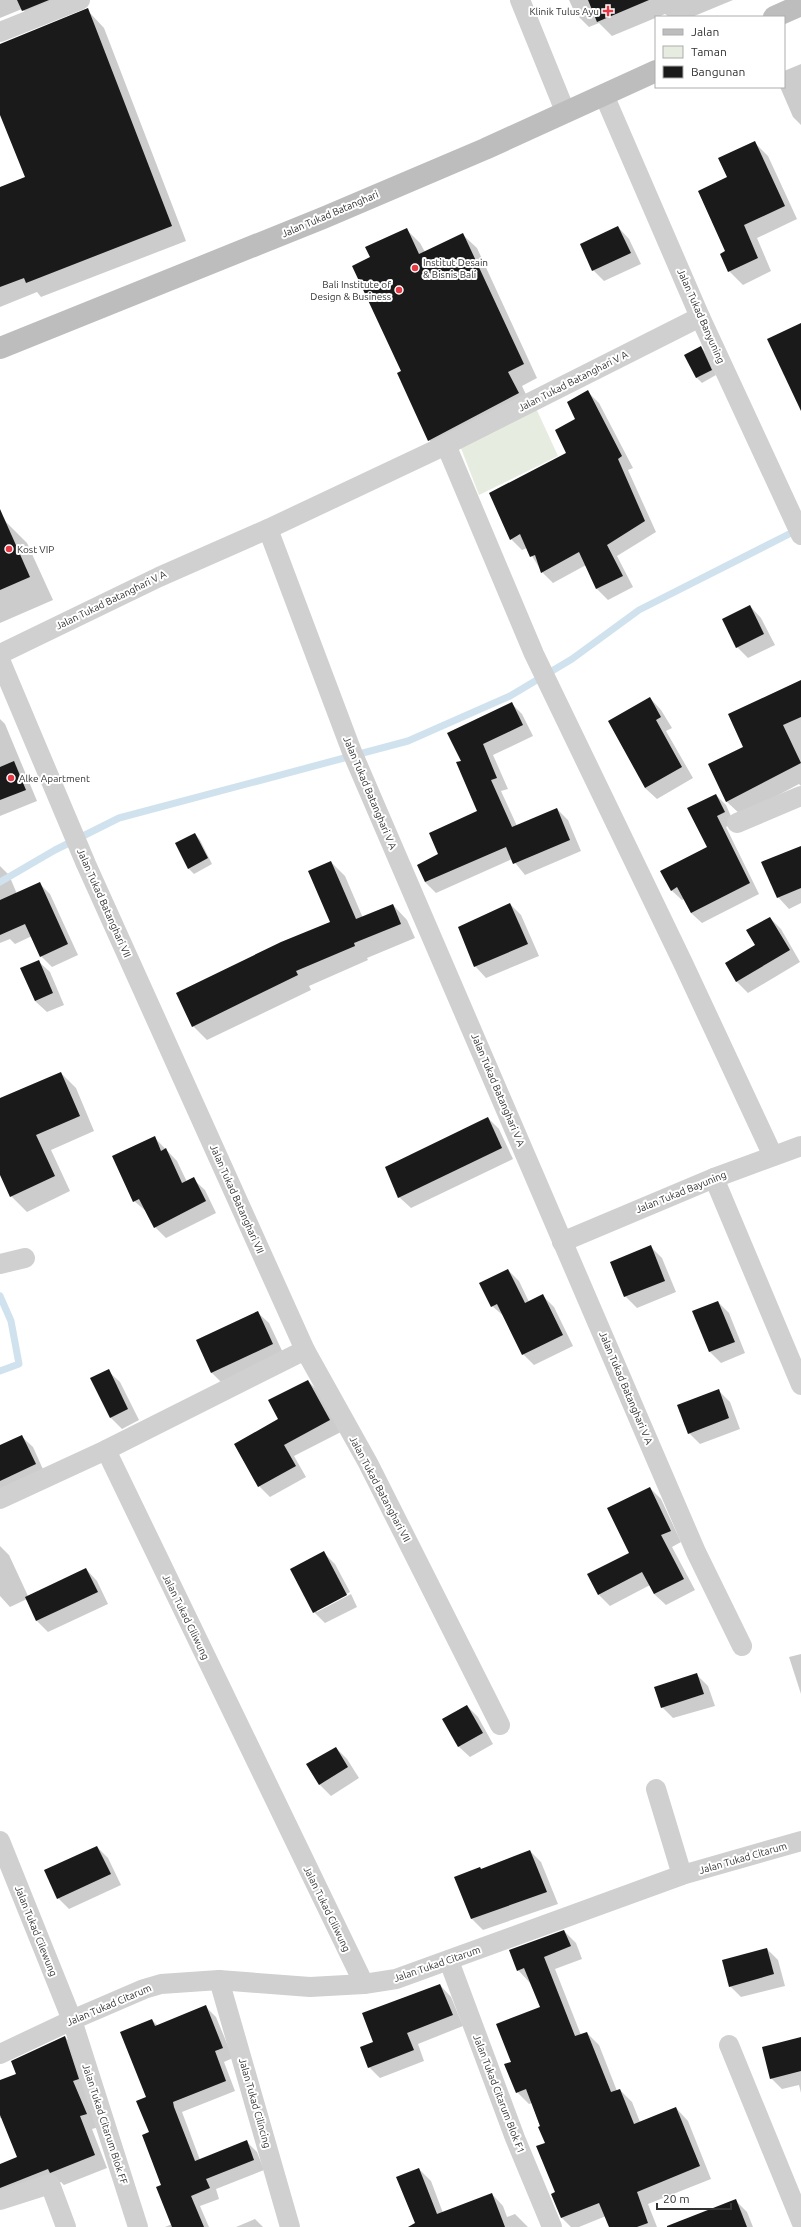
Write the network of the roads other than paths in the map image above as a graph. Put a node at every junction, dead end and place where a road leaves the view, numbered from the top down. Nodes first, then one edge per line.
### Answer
1 (80, 0) edge
2 (520, 0) edge
3 (800, 9) edge
4 (777, 16) edge
5 (0, 32) edge
6 (655, 71) edge
7 (604, 95) junction
8 (565, 111) junction
9 (700, 317) junction
10 (0, 348) edge
11 (446, 445) junction
12 (268, 529) junction
13 (801, 535) edge
14 (0, 654) edge
15 (0, 660) edge
16 (801, 796) edge
17 (736, 823) dead end
18 (801, 1146) edge
19 (773, 1156) junction
20 (714, 1178) junction
21 (562, 1242) junction
22 (26, 1258) dead end
23 (0, 1264) edge
24 (305, 1350) junction
25 (801, 1385) edge
26 (106, 1450) junction
27 (0, 1499) edge
28 (742, 1646) dead end
29 (500, 1725) dead end
30 (656, 1789) dead end
31 (0, 1841) edge
32 (801, 1841) edge
33 (682, 1875) junction
34 (449, 1961) junction
35 (219, 1980) junction
36 (364, 1984) junction
37 (72, 2020) junction
38 (729, 2045) dead end
39 (0, 2054) edge
40 (0, 2200) edge
41 (801, 2220) edge
42 (66, 2227) edge
43 (138, 2227) edge
44 (290, 2227) edge
45 (552, 2227) edge

1 - 5 street
2 - 8 street
3 - 4 street
6 - 7 street, Jalan Tukad Batanghari
7 - 8 street, Jalan Tukad Batanghari
7 - 9 street, Jalan Tukad Banyuning
8 - 10 street, Jalan Tukad Batanghari
9 - 11 street, Jalan Tukad Batanghari V A
9 - 13 street, Jalan Tukad Banyuning
11 - 12 street, Jalan Tukad Batanghari V A
11 - 19 street
12 - 14 street, Jalan Tukad Batanghari V A
12 - 21 street, Jalan Tukad Batanghari V A
15 - 24 street, Jalan Tukad Batanghari VII
16 - 17 street
18 - 19 street, Jalan Tukad Bayuning
19 - 20 street, Jalan Tukad Bayuning
20 - 21 street, Jalan Tukad Bayuning
20 - 25 street
21 - 28 street, Jalan Tukad Batanghari V A
22 - 23 street
24 - 26 street
24 - 29 street, Jalan Tukad Batanghari VII
26 - 27 street
26 - 36 street, Jalan Tukad Ciliwung
30 - 33 street
31 - 37 street, Jalan Tukad Cilewung
32 - 33 street, Jalan Tukad Citarum
33 - 34 street, Jalan Tukad Citarum
34 - 36 street, Jalan Tukad Citarum
34 - 45 street, Jalan Tukad Citarum Blok F1
35 - 36 street, Jalan Tukad Citarum
35 - 37 street, Jalan Tukad Citarum
35 - 44 street, Jalan Tukad Cilincing
37 - 39 street, Jalan Tukad Citarum
37 - 43 street, Jalan Tukad Citarum Blok FF
38 - 41 street
40 - 42 street

